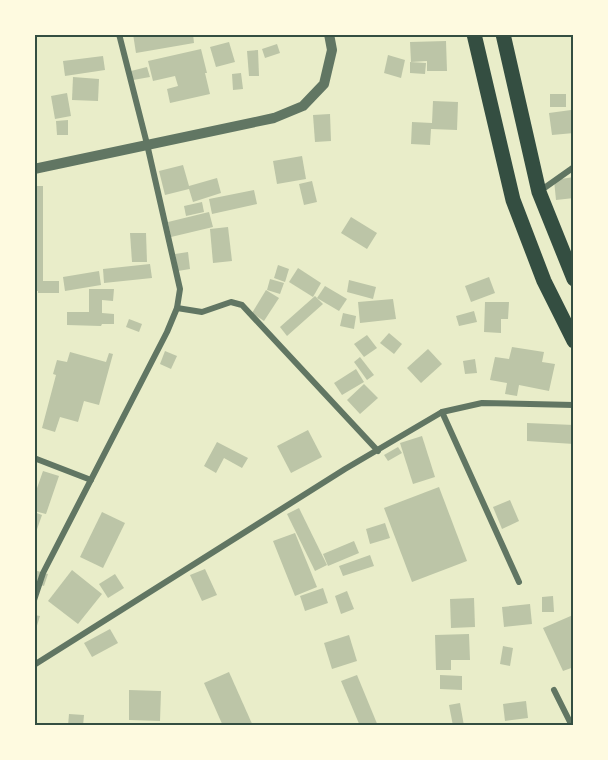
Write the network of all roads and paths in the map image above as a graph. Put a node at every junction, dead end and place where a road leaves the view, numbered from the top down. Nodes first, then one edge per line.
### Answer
1 (119, 34) edge
2 (329, 34) edge
3 (474, 34) edge
4 (503, 34) edge
5 (147, 144) junction
6 (573, 167) edge
7 (34, 169) edge
8 (539, 192) junction
9 (573, 279) edge
10 (177, 308) junction
11 (573, 341) edge
12 (573, 405) edge
13 (442, 412) junction
14 (378, 451) junction
15 (34, 458) edge
16 (91, 480) junction
17 (34, 570) edge
18 (43, 573) junction
19 (519, 582) dead end
20 (34, 600) edge
21 (34, 665) edge
22 (554, 690) dead end
23 (572, 726) edge

1 - 5 street
2 - 5 street
3 - 11 main road
4 - 8 main road
5 - 7 street
5 - 10 street
6 - 8 street
8 - 9 main road
10 - 14 street
10 - 16 street
12 - 13 street
13 - 14 street
13 - 19 street
14 - 21 street
15 - 16 street
16 - 18 street
17 - 18 street
18 - 20 street
22 - 23 street

